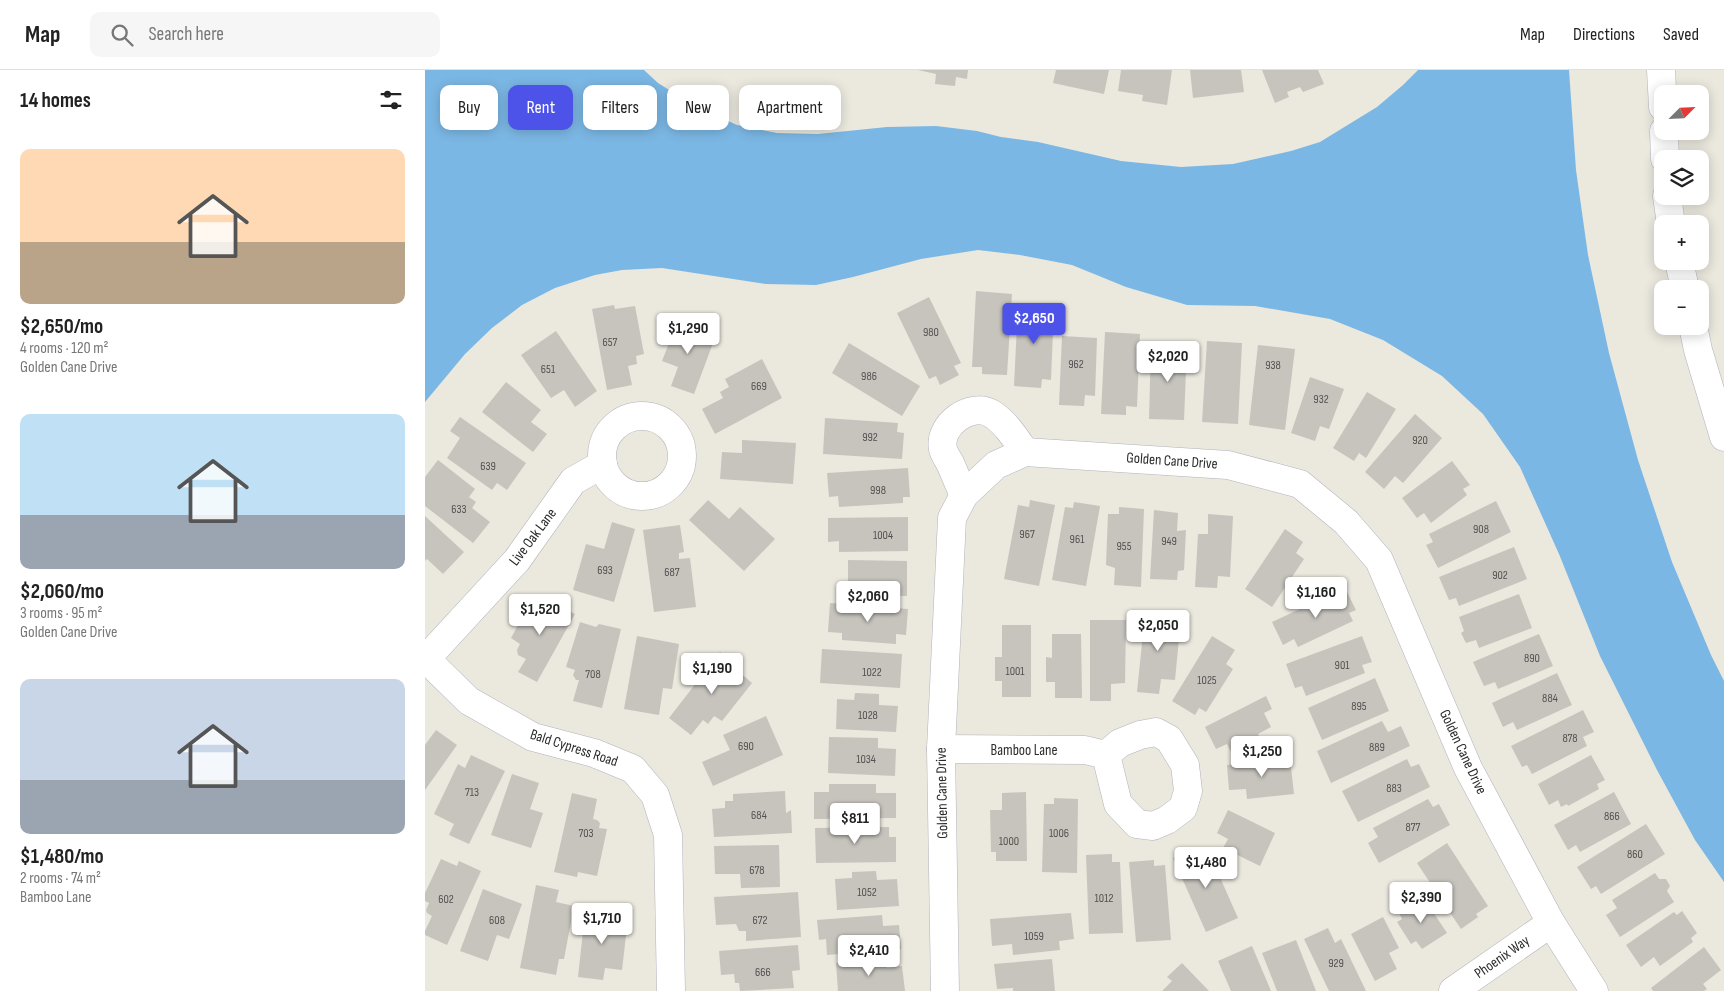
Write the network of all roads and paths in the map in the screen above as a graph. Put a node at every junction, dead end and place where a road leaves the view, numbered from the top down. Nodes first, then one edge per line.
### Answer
1 (1661, 70) edge
2 (1662, 85) edge
3 (1695, 335) edge
4 (1724, 437) edge
5 (1025, 452) junction
6 (603, 464) dead end
7 (964, 495) junction
8 (426, 660) edge
9 (941, 749) junction
10 (1106, 755) dead end
11 (1551, 923) junction
12 (671, 991) edge
13 (945, 991) edge
14 (1453, 991) edge
15 (1594, 991) edge

1 - 2 street
3 - 4 street
5 - 7 street, Golden Cane Drive
5 - 7 street
5 - 11 street, Golden Cane Drive
6 - 8 street, Live Oak Lane
7 - 9 street, Golden Cane Drive
8 - 12 street, Bald Cypress Road
9 - 10 street, Bamboo Lane
9 - 13 street, Golden Cane Drive
11 - 14 street, Phoenix Way
11 - 15 street, Golden Cane Drive

